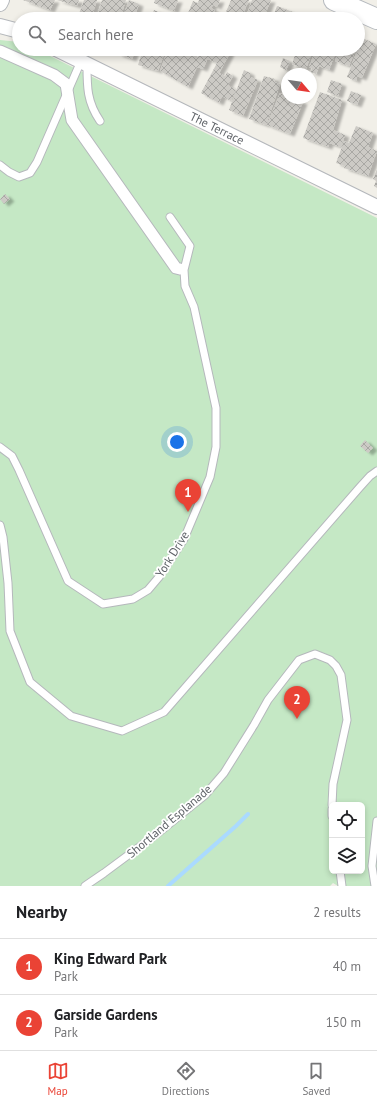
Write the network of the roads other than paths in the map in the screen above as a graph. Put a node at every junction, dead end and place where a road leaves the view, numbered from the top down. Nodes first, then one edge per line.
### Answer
1 (2, 0) edge
2 (334, 0) edge
3 (0, 4) edge
4 (363, 12) edge
5 (365, 13) edge
6 (377, 18) edge
7 (0, 26) edge
8 (12, 29) edge
9 (0, 50) edge
10 (12, 56) edge
11 (13, 56) edge
12 (70, 56) edge
13 (84, 63) junction
14 (68, 90) junction
15 (100, 121) dead end
16 (0, 165) edge
17 (377, 207) edge
18 (170, 217) dead end
19 (182, 270) junction
20 (0, 447) edge
21 (377, 471) edge
22 (0, 525) edge
23 (332, 802) edge
24 (377, 821) edge
25 (340, 874) edge
26 (85, 886) edge
27 (342, 886) edge
28 (375, 886) edge

1 - 3 street
2 - 4 main road
5 - 6 main road
7 - 8 street
9 - 10 street
11 - 14 street
12 - 13 street, The Terrace
13 - 14 lane
13 - 15 lane
13 - 17 street, The Terrace
14 - 16 lane
14 - 19 street
18 - 19 lane, York Drive
19 - 20 lane, York Drive
21 - 22 lane
23 - 26 lane, Shortland Esplanade
24 - 28 lane
25 - 27 lane

